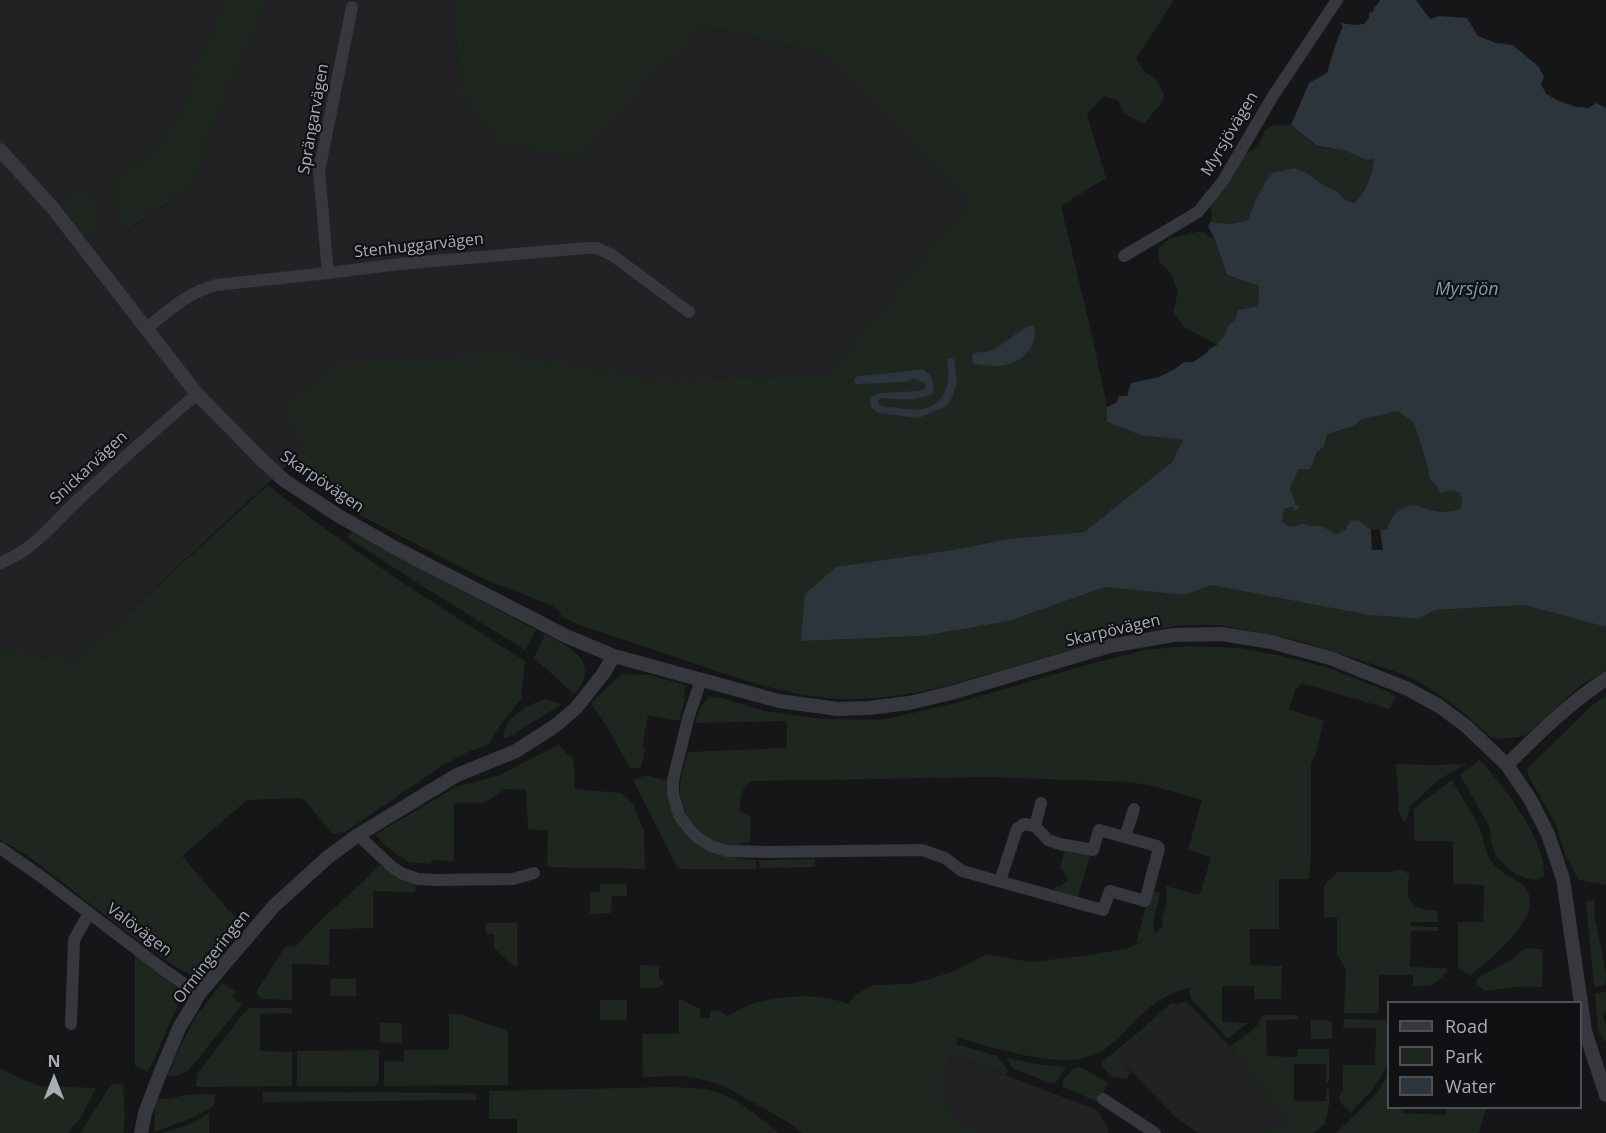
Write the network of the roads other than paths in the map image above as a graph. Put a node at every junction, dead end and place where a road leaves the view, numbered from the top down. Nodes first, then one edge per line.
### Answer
1 (1336, 0) edge
2 (352, 7) dead end
3 (0, 150) edge
4 (1124, 255) dead end
5 (328, 273) junction
6 (688, 312) dead end
7 (147, 328) junction
8 (197, 393) junction
9 (0, 562) edge
10 (614, 656) junction
11 (1606, 679) edge
12 (700, 680) junction
13 (1507, 765) junction
14 (1041, 804) dead end
15 (1134, 809) dead end
16 (1035, 826) junction
17 (358, 835) junction
18 (1125, 837) junction
19 (0, 848) edge
20 (534, 873) dead end
21 (1000, 881) junction
22 (89, 913) junction
23 (199, 994) junction
24 (1581, 1001) edge
25 (1582, 1010) edge
26 (71, 1024) dead end
27 (1606, 1094) edge
28 (1103, 1100) dead end
29 (141, 1133) edge
30 (1155, 1133) edge

1 - 4 street, Myrsjövägen
2 - 5 street, Sprängarvägen
3 - 7 street, Skarpövägen
5 - 6 street, Stenhuggarvägen
5 - 7 street, Stenhuggarvägen
7 - 8 street, Skarpövägen
8 - 9 street, Snickarvägen
8 - 10 street, Skarpövägen
10 - 12 street, Skarpövägen
10 - 17 street, Ormingeringen
11 - 13 street
12 - 13 street, Skarpövägen
12 - 21 street
13 - 24 street, Skarpövägen
14 - 16 street
15 - 18 street
16 - 18 street
16 - 21 street
17 - 20 street
17 - 23 street, Ormingeringen
18 - 21 street
19 - 22 street, Valövägen
22 - 23 street, Valövägen
22 - 26 street, Valövägen
23 - 29 street, Ormingeringen
25 - 27 street, Skarpövägen
28 - 30 street

